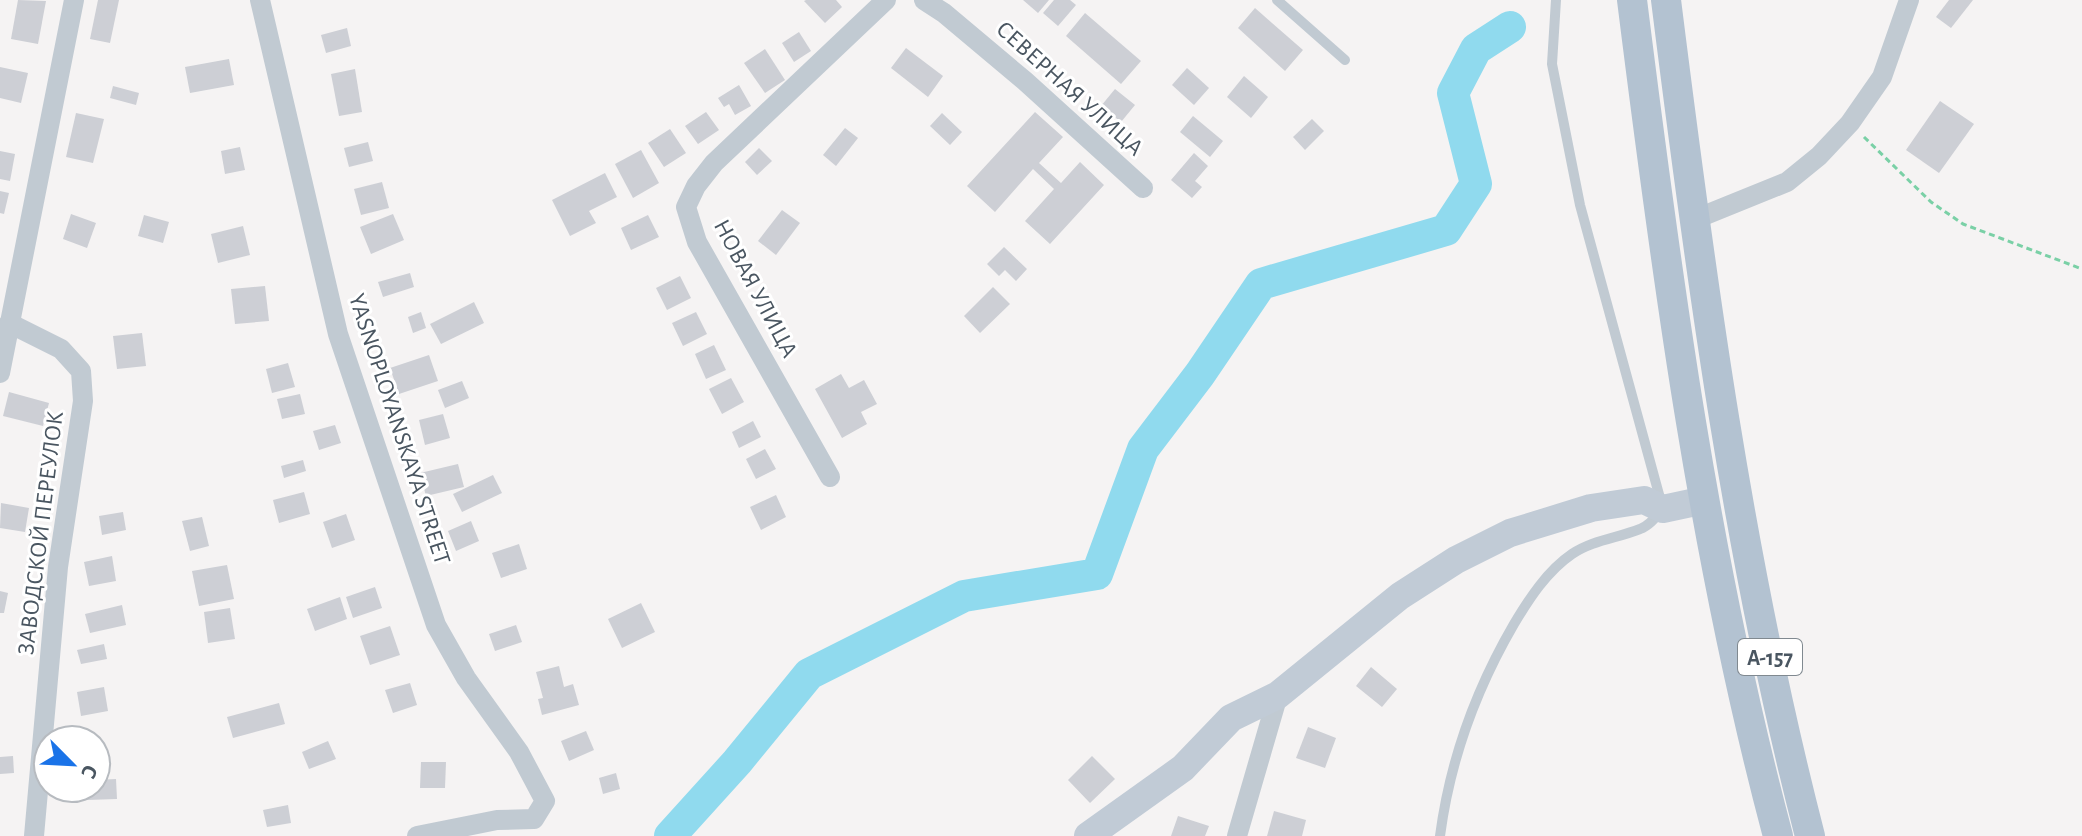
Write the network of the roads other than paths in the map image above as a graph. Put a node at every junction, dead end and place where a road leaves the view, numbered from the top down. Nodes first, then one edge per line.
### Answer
1 (74, 0) edge
2 (260, 0) edge
3 (886, 0) edge
4 (924, 0) edge
5 (1277, 0) edge
6 (1556, 0) edge
7 (1632, 0) edge
8 (1666, 0) edge
9 (1909, 0) edge
10 (1345, 60) dead end
11 (1143, 188) dead end
12 (1693, 220) junction
13 (9, 323) junction
14 (0, 373) edge
15 (830, 477) dead end
16 (1705, 500) junction
17 (1663, 509) junction
18 (1278, 695) junction
19 (34, 836) edge
20 (417, 836) edge
21 (1088, 836) edge
22 (1237, 836) edge
23 (1440, 836) edge
24 (1778, 836) edge
25 (1810, 836) edge

1 - 13 street
2 - 20 street, YASNOPLOYANSKAYA STREET
3 - 15 street, НОВАЯ УЛИЦА
4 - 11 street, СЕВЕРНАЯ УЛИЦА
5 - 10 lane
6 - 17 lane
7 - 16 main road, А-157
8 - 12 main road, А-157
9 - 12 street
12 - 25 main road, А-157
13 - 14 street
13 - 19 street, ЗАВОДСКОЙ ПЕРЕУЛОК
16 - 17 street
16 - 24 main road, А-157
17 - 18 street
17 - 23 lane
18 - 21 street
18 - 22 street

